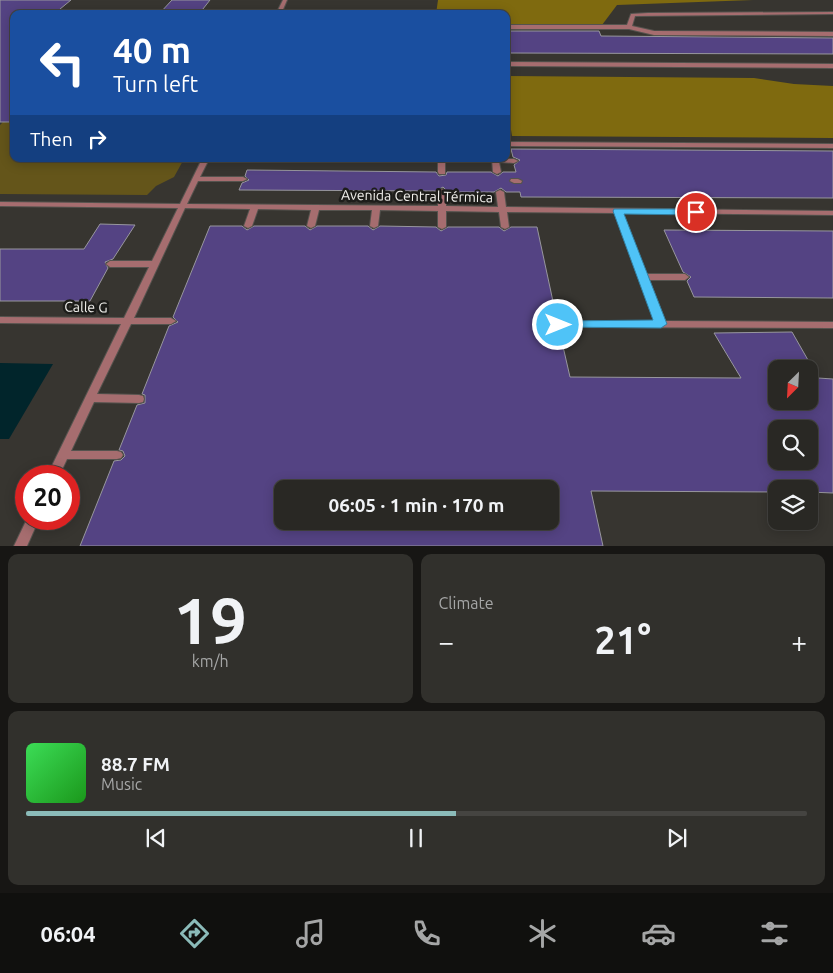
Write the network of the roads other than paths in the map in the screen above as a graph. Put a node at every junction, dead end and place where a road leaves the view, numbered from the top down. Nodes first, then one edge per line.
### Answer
1 (833, 13) edge
2 (510, 27) edge
3 (629, 27) junction
4 (833, 34) edge
5 (510, 64) edge
6 (833, 66) edge
7 (510, 144) edge
8 (833, 146) edge
9 (510, 160) edge
10 (514, 160) dead end
11 (203, 162) edge
12 (441, 162) edge
13 (495, 162) edge
14 (442, 172) dead end
15 (497, 172) dead end
16 (195, 179) junction
17 (244, 179) dead end
18 (442, 192) dead end
19 (500, 192) dead end
20 (0, 204) edge
21 (182, 205) junction
22 (255, 206) junction
23 (316, 207) junction
24 (376, 208) junction
25 (442, 209) junction
26 (502, 210) junction
27 (618, 211) junction
28 (833, 213) edge
29 (248, 226) dead end
30 (311, 226) dead end
31 (374, 226) dead end
32 (442, 227) dead end
33 (505, 227) dead end
34 (110, 264) dead end
35 (154, 264) junction
36 (643, 277) junction
37 (685, 277) dead end
38 (0, 320) edge
39 (127, 321) junction
40 (171, 321) dead end
41 (661, 324) junction
42 (558, 325) dead end
43 (833, 325) edge
44 (90, 398) junction
45 (140, 399) dead end
46 (63, 455) junction
47 (117, 456) dead end
48 (58, 465) edge
49 (28, 530) edge
50 (20, 546) edge

1 - 3 lane
2 - 3 lane
3 - 4 lane
5 - 6 lane
7 - 8 lane
9 - 10 lane
11 - 16 lane
12 - 14 lane
13 - 15 lane
16 - 17 lane
16 - 21 lane
18 - 25 lane
19 - 26 lane
20 - 21 lane, Avenida Central Térmica
21 - 22 lane, Avenida Central Térmica
21 - 35 lane
22 - 23 lane, Avenida Central Térmica
22 - 29 lane
23 - 24 lane, Avenida Central Térmica
23 - 30 lane
24 - 25 lane, Avenida Central Térmica
24 - 31 lane
25 - 26 lane, Avenida Central Térmica
25 - 32 lane
26 - 27 lane, Avenida Central Térmica
26 - 33 lane
27 - 28 lane, Avenida Central Térmica
27 - 36 lane
34 - 35 lane
35 - 39 lane
36 - 37 lane
36 - 41 lane
38 - 39 lane, Calle G
39 - 40 lane, Calle G
39 - 44 lane
41 - 42 lane
41 - 43 lane
44 - 45 lane
44 - 46 lane
46 - 47 lane
46 - 48 lane
49 - 50 lane

